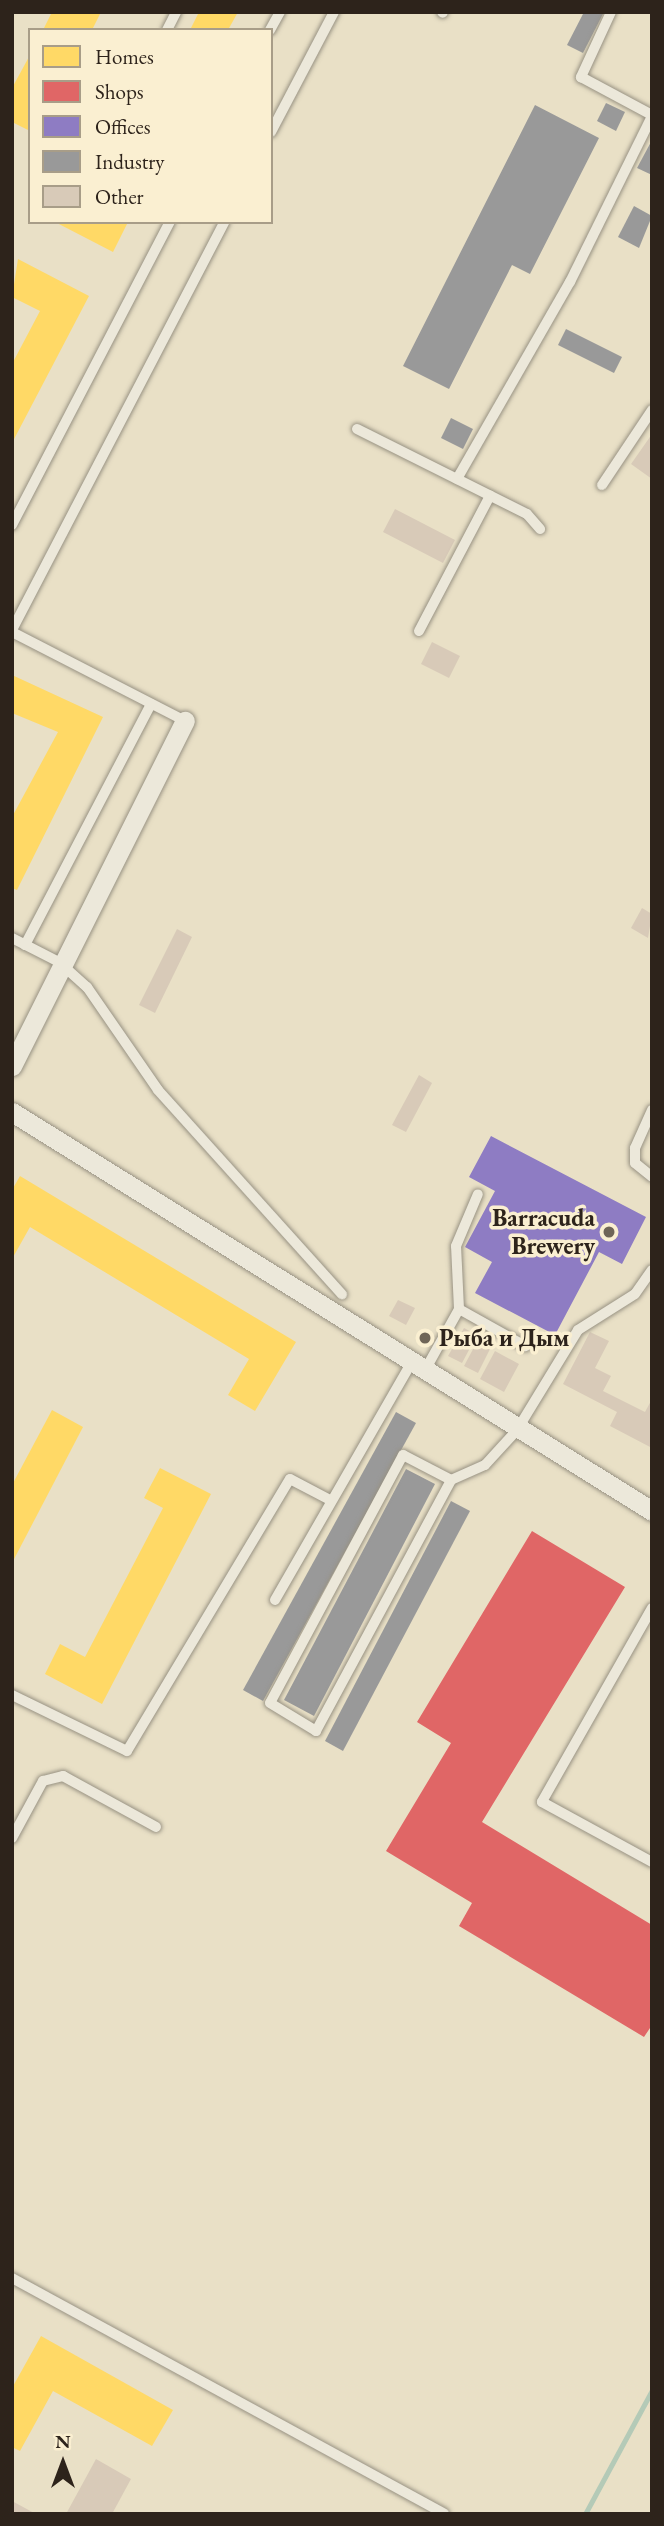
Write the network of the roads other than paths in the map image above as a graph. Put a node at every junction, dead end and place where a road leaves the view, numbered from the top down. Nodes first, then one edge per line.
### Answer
1 (176, 12) edge
2 (280, 12) edge
3 (334, 12) edge
4 (611, 12) edge
5 (168, 28) edge
6 (272, 28) edge
7 (652, 116) edge
8 (273, 128) edge
9 (169, 224) edge
10 (223, 224) edge
11 (652, 410) edge
12 (357, 429) dead end
13 (457, 479) junction
14 (602, 485) dead end
15 (490, 496) junction
16 (12, 525) edge
17 (540, 529) dead end
18 (12, 631) edge
19 (419, 631) dead end
20 (151, 704) junction
21 (185, 721) joint
22 (12, 938) edge
23 (25, 945) junction
24 (59, 962) junction
25 (12, 1066) edge
26 (652, 1110) edge
27 (12, 1112) edge
28 (652, 1177) edge
29 (478, 1194) dead end
30 (652, 1270) edge
31 (342, 1294) dead end
32 (459, 1309) junction
33 (525, 1346) dead end
34 (417, 1369) junction
35 (517, 1430) junction
36 (451, 1480) junction
37 (330, 1500) junction
38 (652, 1511) edge
39 (275, 1600) dead end
40 (652, 1608) edge
41 (12, 1695) edge
42 (156, 1827) dead end
43 (12, 1838) edge
44 (652, 1862) edge
45 (12, 2278) edge
46 (444, 2514) edge

1 - 5 lane
2 - 6 lane
3 - 8 lane
4 - 7 lane
7 - 13 lane
9 - 16 lane
10 - 18 lane
11 - 14 lane
12 - 13 lane
13 - 15 lane
15 - 17 lane
15 - 19 lane
18 - 20 lane
20 - 21 lane
20 - 23 lane
21 - 24 street
22 - 23 lane
23 - 24 lane
24 - 25 street
24 - 31 lane
26 - 28 lane
27 - 34 street
29 - 32 lane
30 - 35 lane
32 - 33 lane
32 - 34 lane
34 - 35 street
34 - 37 lane
35 - 36 lane
35 - 38 street
36 - 36 lane
37 - 39 lane
37 - 41 lane
40 - 44 lane
42 - 43 lane
45 - 46 lane

